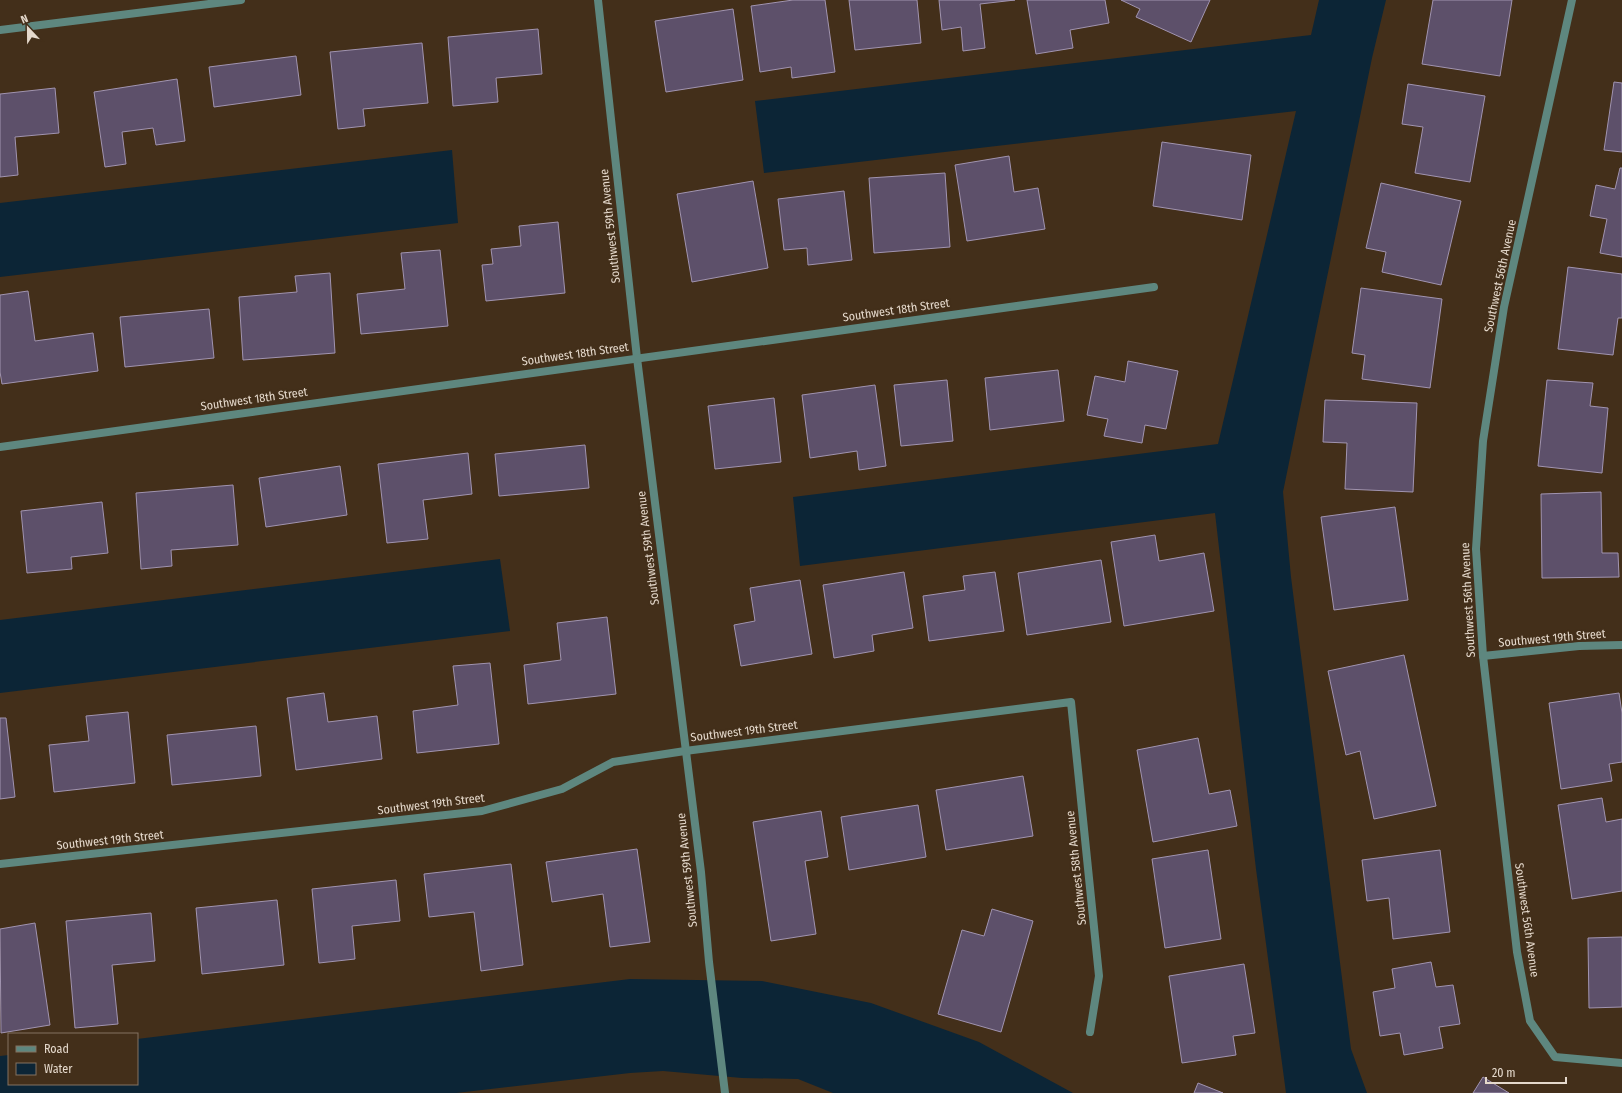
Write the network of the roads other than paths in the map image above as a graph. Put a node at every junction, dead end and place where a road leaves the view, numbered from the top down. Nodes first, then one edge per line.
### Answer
1 (242, 0) edge
2 (598, 0) edge
3 (1572, 0) edge
4 (0, 30) edge
5 (1154, 286) dead end
6 (637, 358) junction
7 (0, 447) edge
8 (1622, 645) edge
9 (1483, 656) junction
10 (1071, 702) joint
11 (685, 751) junction
12 (0, 864) edge
13 (1090, 1032) dead end
14 (1622, 1063) edge
15 (725, 1093) edge

1 - 4 street
2 - 6 street, Southwest 59th Avenue
3 - 9 street, Southwest 56th Avenue
5 - 6 street, Southwest 18th Street
6 - 7 street, Southwest 18th Street
6 - 11 street, Southwest 59th Avenue
8 - 9 street, Southwest 19th Street
9 - 14 street, Southwest 56th Avenue
10 - 11 street, Southwest 19th Street
10 - 13 street, Southwest 58th Avenue
11 - 12 street, Southwest 19th Street
11 - 15 street, Southwest 59th Avenue

